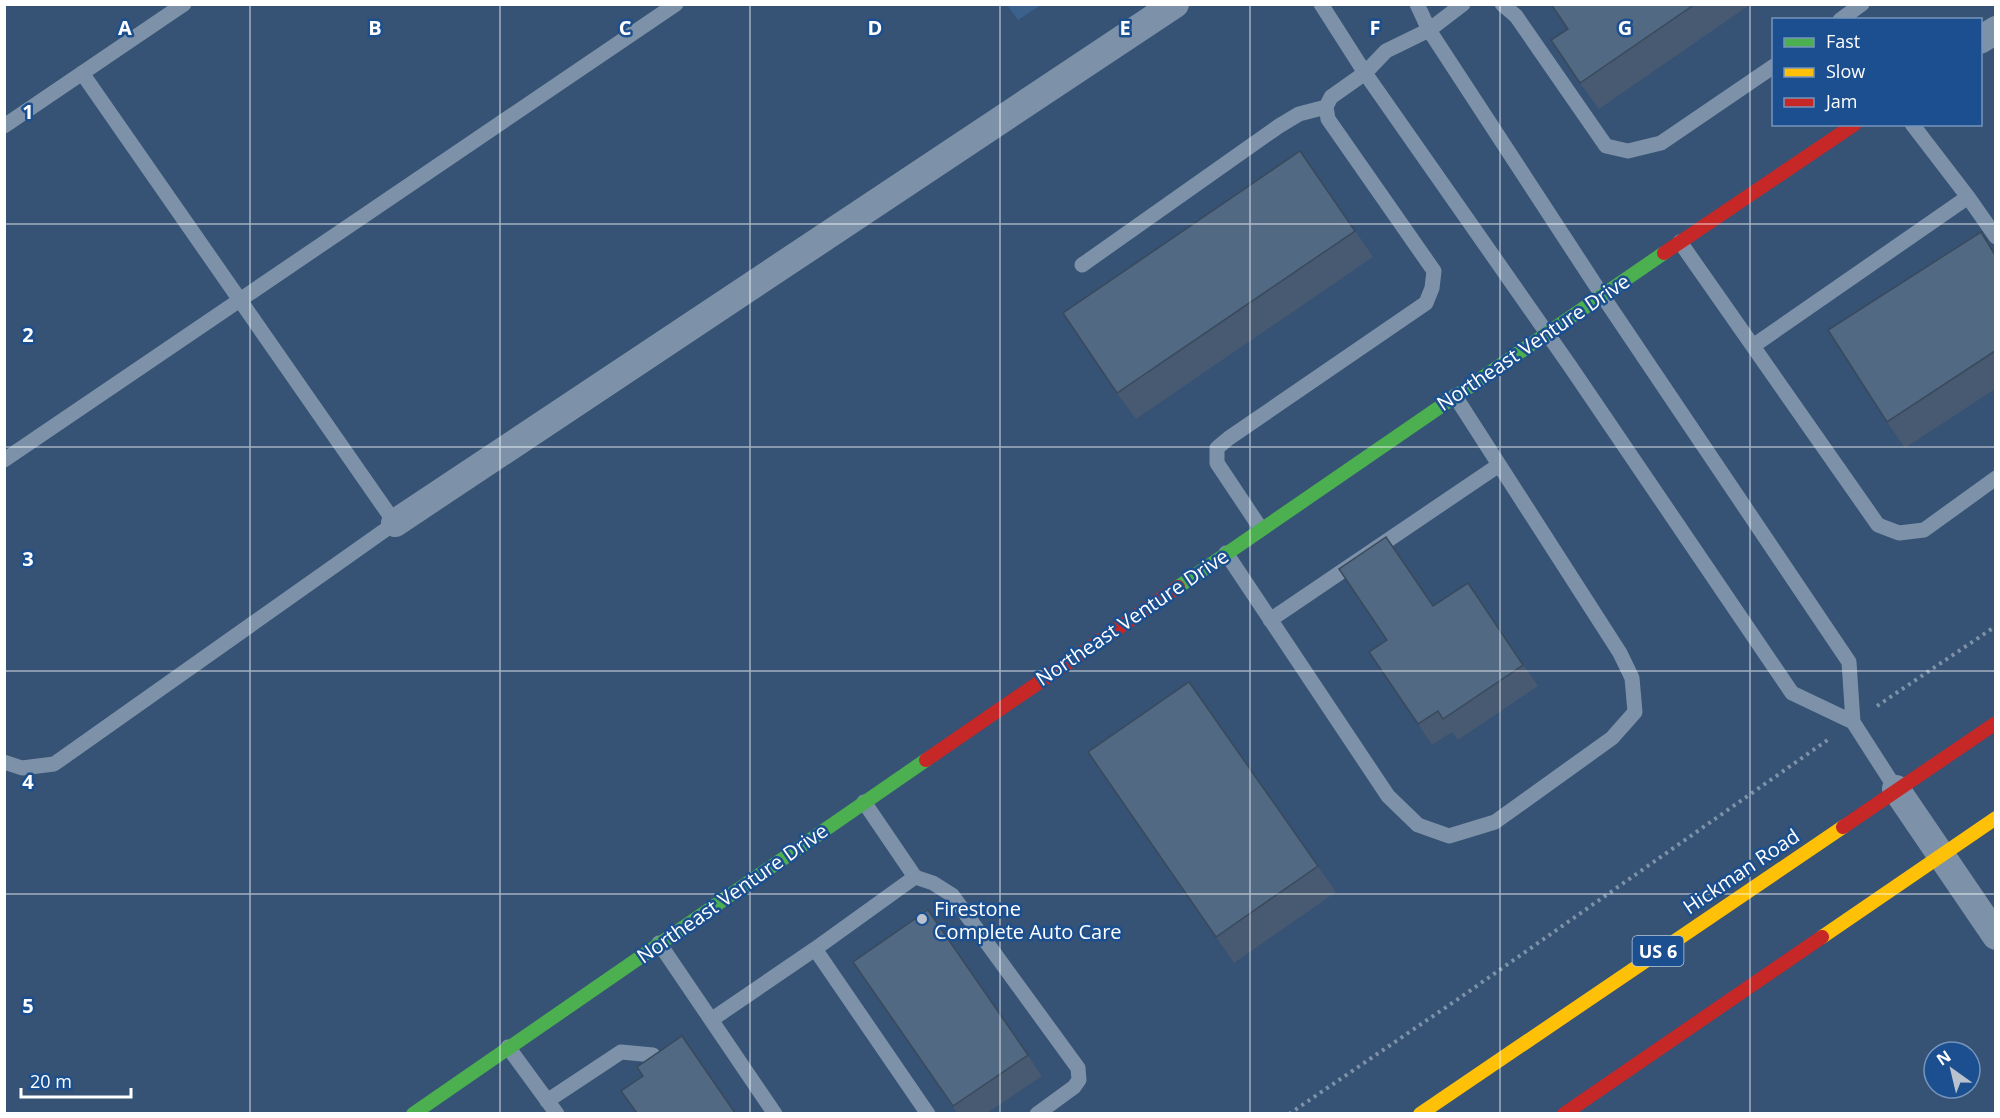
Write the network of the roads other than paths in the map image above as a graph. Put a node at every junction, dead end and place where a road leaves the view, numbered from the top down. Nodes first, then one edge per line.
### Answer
1 (184, 4) edge
2 (676, 4) edge
3 (1175, 4) edge
4 (1321, 4) edge
5 (1417, 4) edge
6 (1463, 4) edge
7 (1502, 4) edge
8 (1862, 4) edge
9 (1843, 18) edge
10 (1429, 30) junction
11 (1995, 30) edge
12 (1982, 39) edge
13 (1772, 67) edge
14 (82, 73) junction
15 (1365, 74) junction
16 (1326, 107) junction
17 (6, 121) edge
18 (1852, 126) edge
19 (1914, 126) edge
20 (1968, 197) junction
21 (1995, 237) edge
22 (1680, 242) junction
23 (1082, 265) dead end
24 (1602, 295) junction
25 (241, 300) junction
26 (1546, 333) junction
27 (1753, 346) junction
28 (1455, 396) junction
29 (4, 460) edge
30 (1499, 465) junction
31 (1995, 478) edge
32 (394, 523) junction
33 (1261, 529) junction
34 (1226, 553) junction
35 (1270, 620) junction
36 (1853, 722) junction
37 (1995, 723) edge
38 (4, 762) edge
39 (1896, 789) junction
40 (864, 801) junction
41 (1995, 818) edge
42 (1940, 855) junction
43 (915, 877) junction
44 (1995, 936) edge
45 (659, 943) junction
46 (815, 949) junction
47 (711, 1020) junction
48 (508, 1047) junction
49 (669, 1077) edge
50 (547, 1101) junction
51 (414, 1113) edge
52 (557, 1113) edge
53 (775, 1113) edge
54 (928, 1113) edge
55 (1037, 1113) edge
56 (1420, 1113) edge
57 (1564, 1113) edge

1 - 14 lane
2 - 25 lane
3 - 32 street
4 - 15 lane
5 - 10 lane
6 - 10 lane
7 - 13 lane
8 - 9 lane
10 - 15 lane
10 - 24 lane
11 - 12 street
14 - 17 lane
14 - 25 lane
15 - 16 lane
15 - 26 lane
16 - 23 lane
16 - 33 lane
18 - 22 main road, Northeast Venture Drive
19 - 20 lane
20 - 21 lane
20 - 27 lane
22 - 24 main road, Northeast Venture Drive
22 - 27 lane
24 - 26 main road, Northeast Venture Drive
24 - 36 lane
25 - 29 lane
25 - 32 lane
26 - 28 main road, Northeast Venture Drive
26 - 36 lane
27 - 31 lane
28 - 30 lane
28 - 33 main road, Northeast Venture Drive
30 - 35 lane
30 - 35 lane
32 - 38 lane
33 - 34 main road, Northeast Venture Drive
34 - 35 lane
34 - 40 main road, Northeast Venture Drive
36 - 39 lane
37 - 39 main road, Hickman Road / US 6
39 - 42 street
39 - 56 main road, Hickman Road / US 6
40 - 43 lane
40 - 45 main road, Northeast Venture Drive
41 - 42 main road
42 - 44 street
42 - 57 main road
43 - 46 lane
43 - 55 lane
45 - 47 lane
45 - 48 main road, Northeast Venture Drive
46 - 47 lane
46 - 54 lane
47 - 53 lane
48 - 50 lane
48 - 51 main road, Northeast Venture Drive
49 - 50 lane
50 - 52 lane

